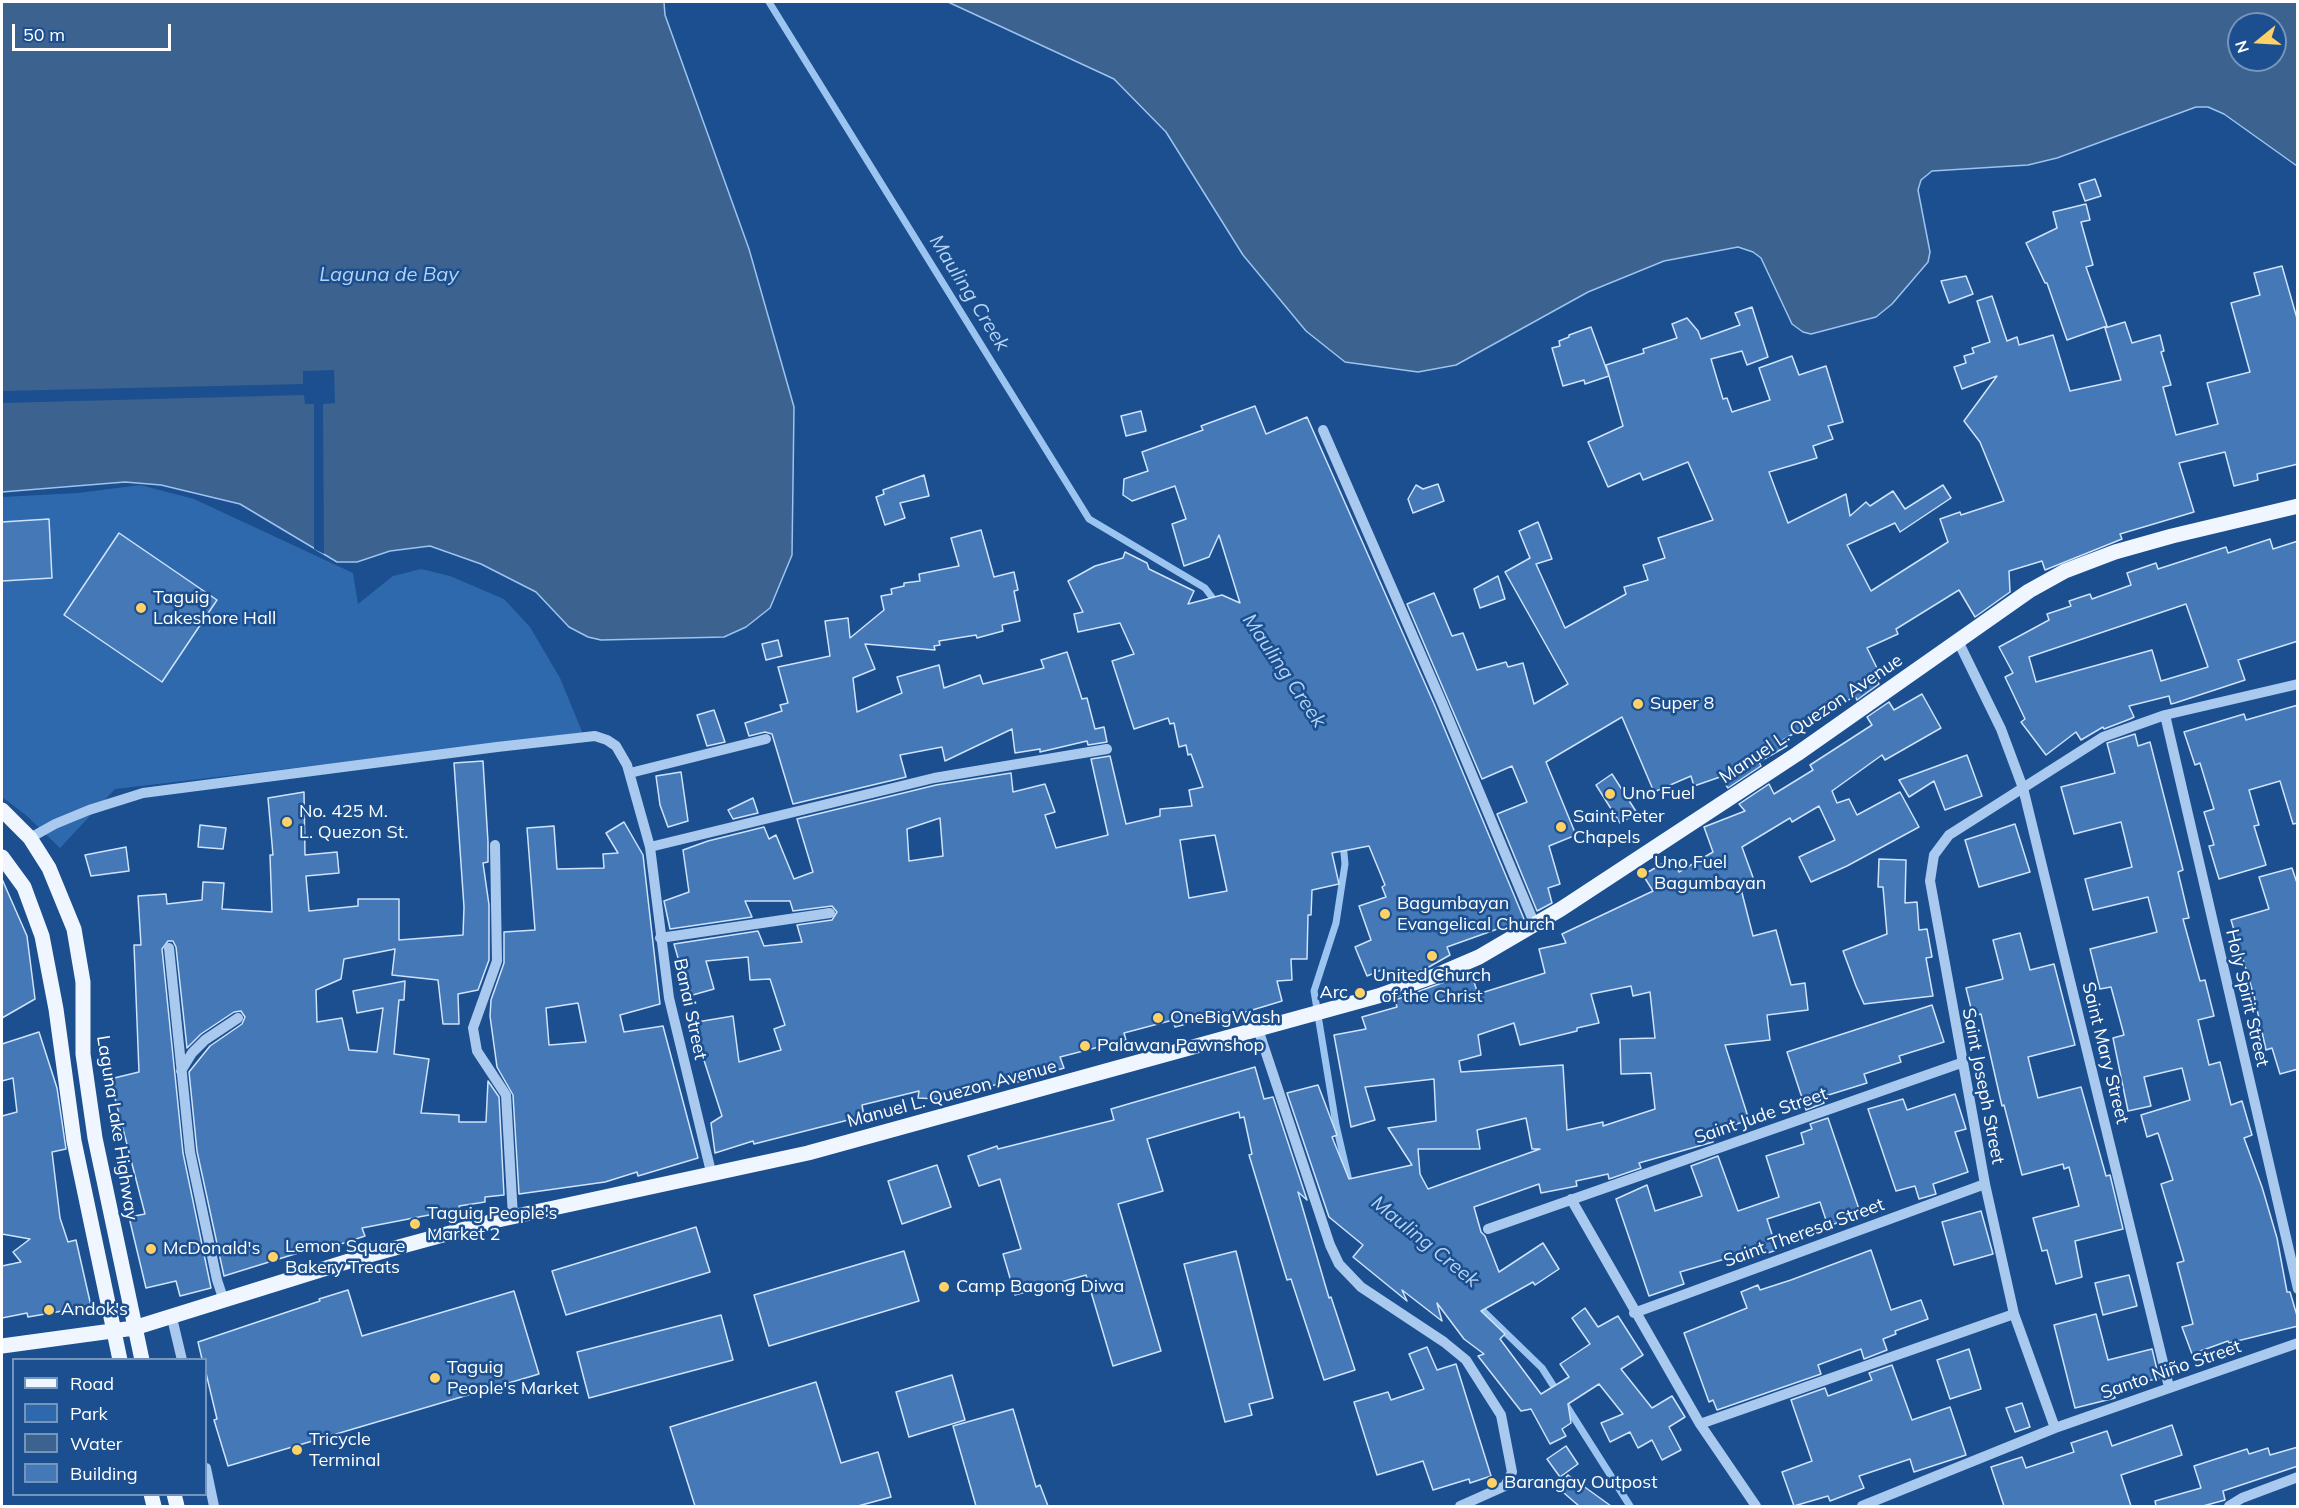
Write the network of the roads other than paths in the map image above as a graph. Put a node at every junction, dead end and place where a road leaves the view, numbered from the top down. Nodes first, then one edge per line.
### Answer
1 (1323, 429) dead end
2 (2298, 507) edge
3 (1958, 641) junction
4 (2298, 684) edge
5 (2165, 715) junction
6 (766, 739) dead end
7 (1107, 749) dead end
8 (630, 773) junction
9 (2023, 788) junction
10 (2, 810) edge
11 (30, 838) junction
12 (495, 845) dead end
13 (650, 847) junction
14 (2, 857) edge
15 (830, 914) dead end
16 (1535, 925) junction
17 (660, 938) junction
18 (169, 948) dead end
19 (238, 1018) dead end
20 (1264, 1028) junction
21 (1961, 1063) junction
22 (181, 1071) junction
23 (712, 1176) junction
24 (1985, 1184) junction
25 (1571, 1199) junction
26 (513, 1216) junction
27 (1488, 1229) dead end
28 (2298, 1289) edge
29 (224, 1300) junction
30 (1634, 1313) junction
31 (2014, 1314) junction
32 (172, 1318) junction
33 (134, 1328) junction
34 (114, 1332) junction
35 (2298, 1343) edge
36 (2, 1346) edge
37 (120, 1358) edge
38 (142, 1358) edge
39 (182, 1358) edge
40 (2169, 1387) junction
41 (1700, 1424) junction
42 (2055, 1428) junction
43 (207, 1473) edge
44 (2298, 1477) edge
45 (214, 1506) edge
46 (1460, 1506) edge
47 (1756, 1506) edge
48 (1862, 1506) edge
49 (2229, 1506) edge

1 - 16 street
2 - 3 main road, Manuel L. Quezon Avenue
3 - 9 street, Saint Mary Street
3 - 16 main road, Manuel L. Quezon Avenue
4 - 5 street, Saint Joseph Street
5 - 9 street, Saint Joseph Street
5 - 28 street, Holy Spirit Street
6 - 8 street
7 - 13 street
8 - 11 street, Banai Street
8 - 13 street, Banai Street
9 - 21 street, Saint Joseph Street
9 - 40 street, Saint Mary Street
10 - 11 main road, Laguna Lake Highway
11 - 33 main road, Laguna Lake Highway
12 - 26 street
13 - 17 street, Banai Street
14 - 34 main road
15 - 17 street
16 - 20 main road, Manuel L. Quezon Avenue
17 - 23 street, Banai Street
18 - 22 street
19 - 22 street
20 - 23 main road, Manuel L. Quezon Avenue
20 - 46 street
21 - 24 street, Saint Joseph Street
21 - 25 street, Saint Jude Street
22 - 29 street
23 - 26 main road, Manuel L. Quezon Avenue
24 - 30 street, Saint Theresa Street
24 - 31 street, Saint Joseph Street
25 - 27 street, Saint Jude Street
25 - 30 street
26 - 29 main road, Manuel L. Quezon Avenue
29 - 32 main road, Manuel L. Quezon Avenue
30 - 41 street
31 - 41 street
31 - 42 street, Saint Joseph Street
32 - 33 main road, Manuel L. Quezon Avenue
32 - 39 street
33 - 34 main road, Manuel L. Quezon Avenue
33 - 38 main road, Laguna Lake Highway
34 - 36 main road, Manuel L. Quezon Avenue
34 - 37 main road
35 - 40 street, Santo Niño Street
40 - 42 street, Santo Niño Street
41 - 47 street
42 - 48 street
43 - 45 street
44 - 49 street

